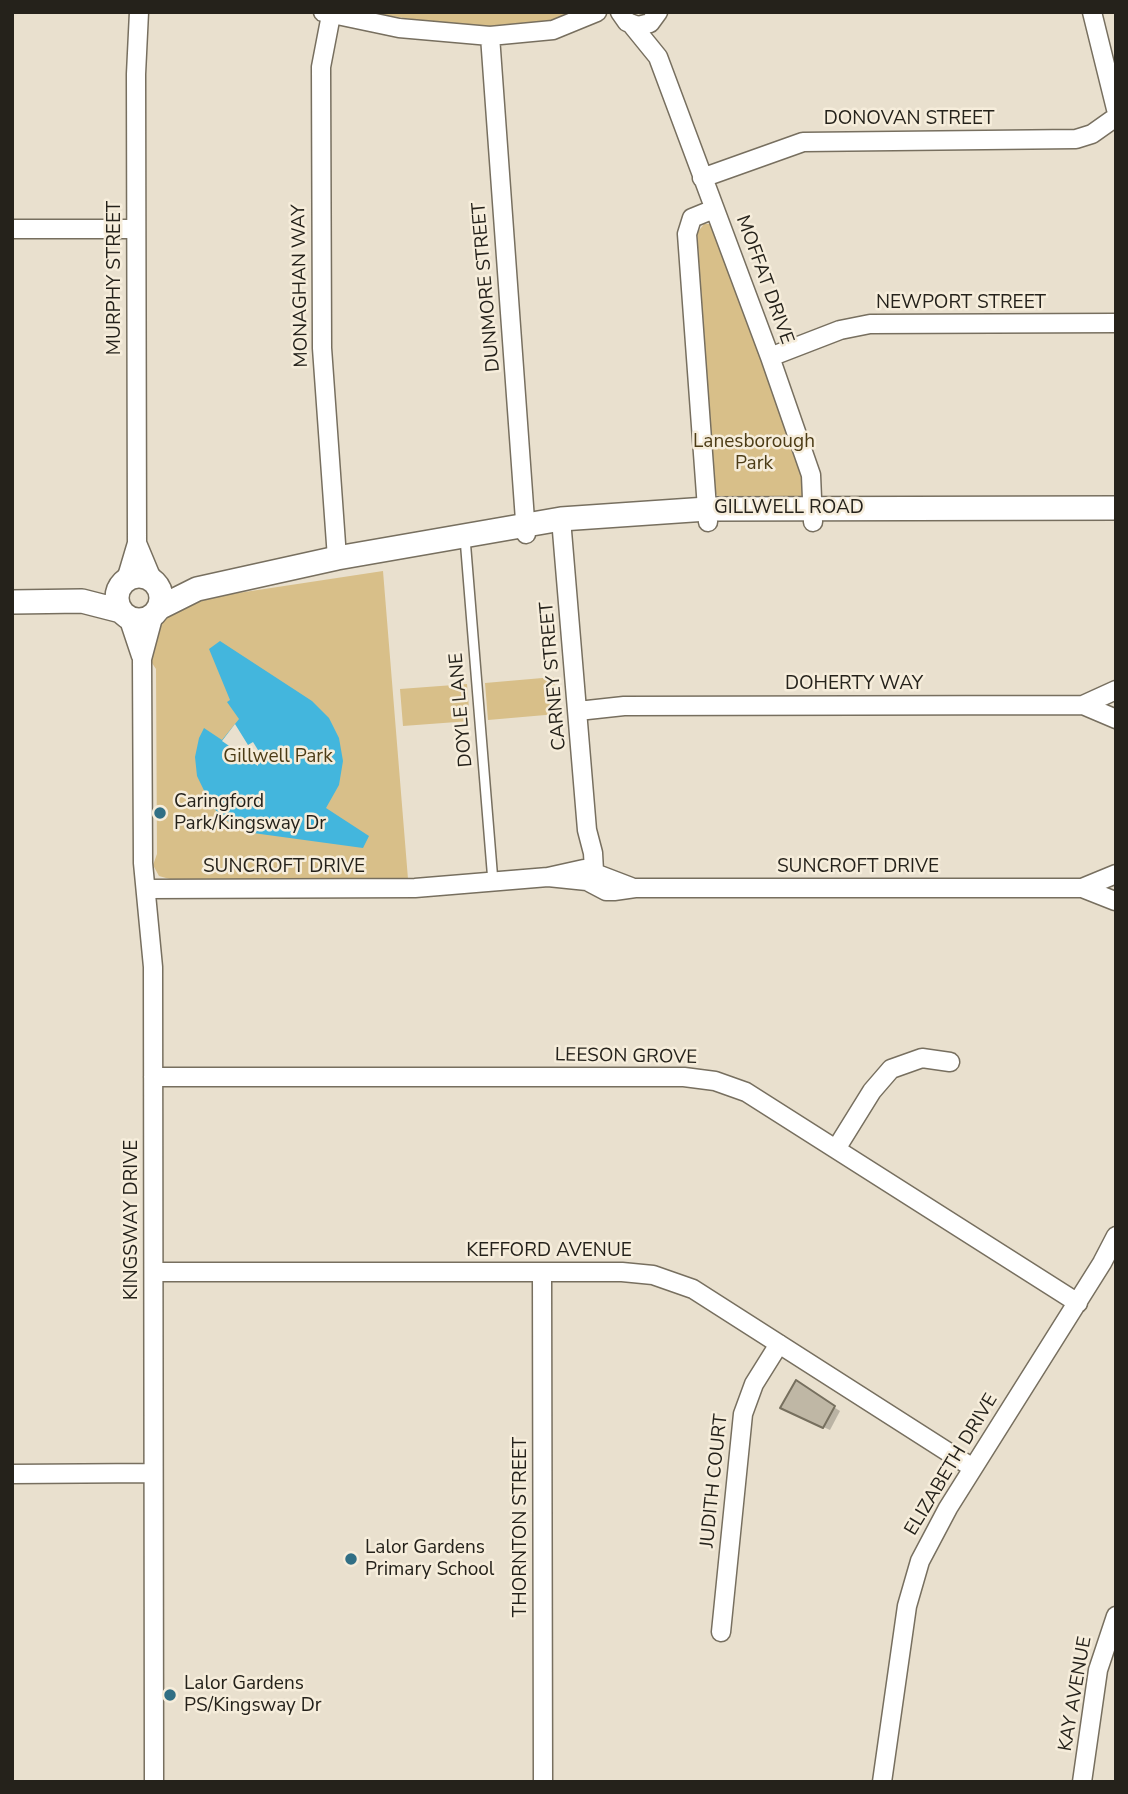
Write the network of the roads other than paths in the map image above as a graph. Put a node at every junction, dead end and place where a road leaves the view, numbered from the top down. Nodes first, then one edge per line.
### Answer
1 (139, 12) edge
2 (597, 12) edge
3 (1092, 12) edge
4 (327, 13) edge
5 (658, 14) edge
6 (626, 20) edge
7 (580, 21) junction
8 (490, 36) junction
9 (657, 57) junction
10 (1116, 108) edge
11 (1116, 117) edge
12 (702, 178) junction
13 (715, 209) junction
14 (12, 229) edge
15 (136, 229) junction
16 (1116, 323) edge
17 (770, 357) junction
18 (1116, 508) edge
19 (707, 515) junction
20 (813, 515) junction
21 (1116, 522) edge
22 (562, 525) junction
23 (525, 529) junction
24 (465, 536) junction
25 (137, 543) junction
26 (337, 558) junction
27 (154, 581) junction
28 (123, 583) junction
29 (197, 589) junction
30 (82, 601) junction
31 (12, 602) edge
32 (157, 611) junction
33 (125, 614) junction
34 (142, 659) junction
35 (1116, 691) edge
36 (1083, 705) junction
37 (577, 706) junction
38 (1116, 718) edge
39 (588, 874) junction
40 (1116, 875) edge
41 (494, 881) junction
42 (1082, 888) junction
43 (146, 889) junction
44 (1116, 901) edge
45 (950, 1062) dead end
46 (153, 1077) junction
47 (836, 1149) junction
48 (1116, 1236) edge
49 (154, 1272) junction
50 (542, 1272) junction
51 (1078, 1303) junction
52 (779, 1344) junction
53 (973, 1468) junction
54 (153, 1473) junction
55 (12, 1474) edge
56 (1116, 1616) edge
57 (721, 1632) dead end
58 (154, 1782) edge
59 (542, 1782) edge
60 (882, 1782) edge
61 (1082, 1782) edge

1 - 15 street, MURPHY STREET
2 - 7 street
3 - 10 street
4 - 8 street
4 - 26 street, MONAGHAN WAY
5 - 6 street
5 - 9 street, MOFFAT DRIVE
6 - 7 street
6 - 9 street, MOFFAT DRIVE
7 - 8 street
8 - 23 street, DUNMORE STREET
9 - 12 street, MOFFAT DRIVE
11 - 12 street, DONOVAN STREET
12 - 13 street, MOFFAT DRIVE
13 - 17 street, MOFFAT DRIVE
13 - 19 street
14 - 15 street
15 - 25 street, MURPHY STREET
16 - 17 street, NEWPORT STREET
17 - 20 street, MOFFAT DRIVE
18 - 20 street, GILLWELL ROAD
19 - 20 street, GILLWELL ROAD
19 - 22 street, GILLWELL ROAD
20 - 21 street, GILLWELL ROAD
22 - 23 street, GILLWELL ROAD
22 - 37 street, CARNEY STREET
23 - 24 street, GILLWELL ROAD
24 - 26 street, GILLWELL ROAD
24 - 41 lane, DOYLE LANE
25 - 27 street, MURPHY STREET
25 - 28 street, MURPHY STREET
26 - 29 street, GILLWELL ROAD
27 - 28 street
27 - 29 street, GILLWELL ROAD
27 - 32 street
28 - 30 street
28 - 33 street
29 - 32 street, GILLWELL ROAD
30 - 31 street
30 - 33 street
32 - 33 street
32 - 34 street, KINGSWAY DRIVE
33 - 34 street, KINGSWAY DRIVE
34 - 43 street, KINGSWAY DRIVE
35 - 36 street, DOHERTY WAY
35 - 38 street
36 - 37 street, DOHERTY WAY
36 - 38 street, DOHERTY WAY
37 - 39 street, CARNEY STREET
39 - 41 street, SUNCROFT DRIVE
39 - 42 street, SUNCROFT DRIVE
40 - 42 street, SUNCROFT DRIVE
40 - 44 street
41 - 43 street, SUNCROFT DRIVE
42 - 44 street, SUNCROFT DRIVE
43 - 46 street, KINGSWAY DRIVE
45 - 47 street
46 - 47 street, LEESON GROVE
46 - 49 street, KINGSWAY DRIVE
47 - 51 street, LEESON GROVE
48 - 51 street, ELIZABETH DRIVE
49 - 50 street, KEFFORD AVENUE
49 - 54 street, KINGSWAY DRIVE
50 - 52 street, KEFFORD AVENUE
50 - 59 street, THORNTON STREET
51 - 53 street, ELIZABETH DRIVE
52 - 53 street, KEFFORD AVENUE
52 - 57 street, JUDITH COURT
53 - 60 street, ELIZABETH DRIVE
54 - 55 street
54 - 58 street, KINGSWAY DRIVE
56 - 61 street, KAY AVENUE

